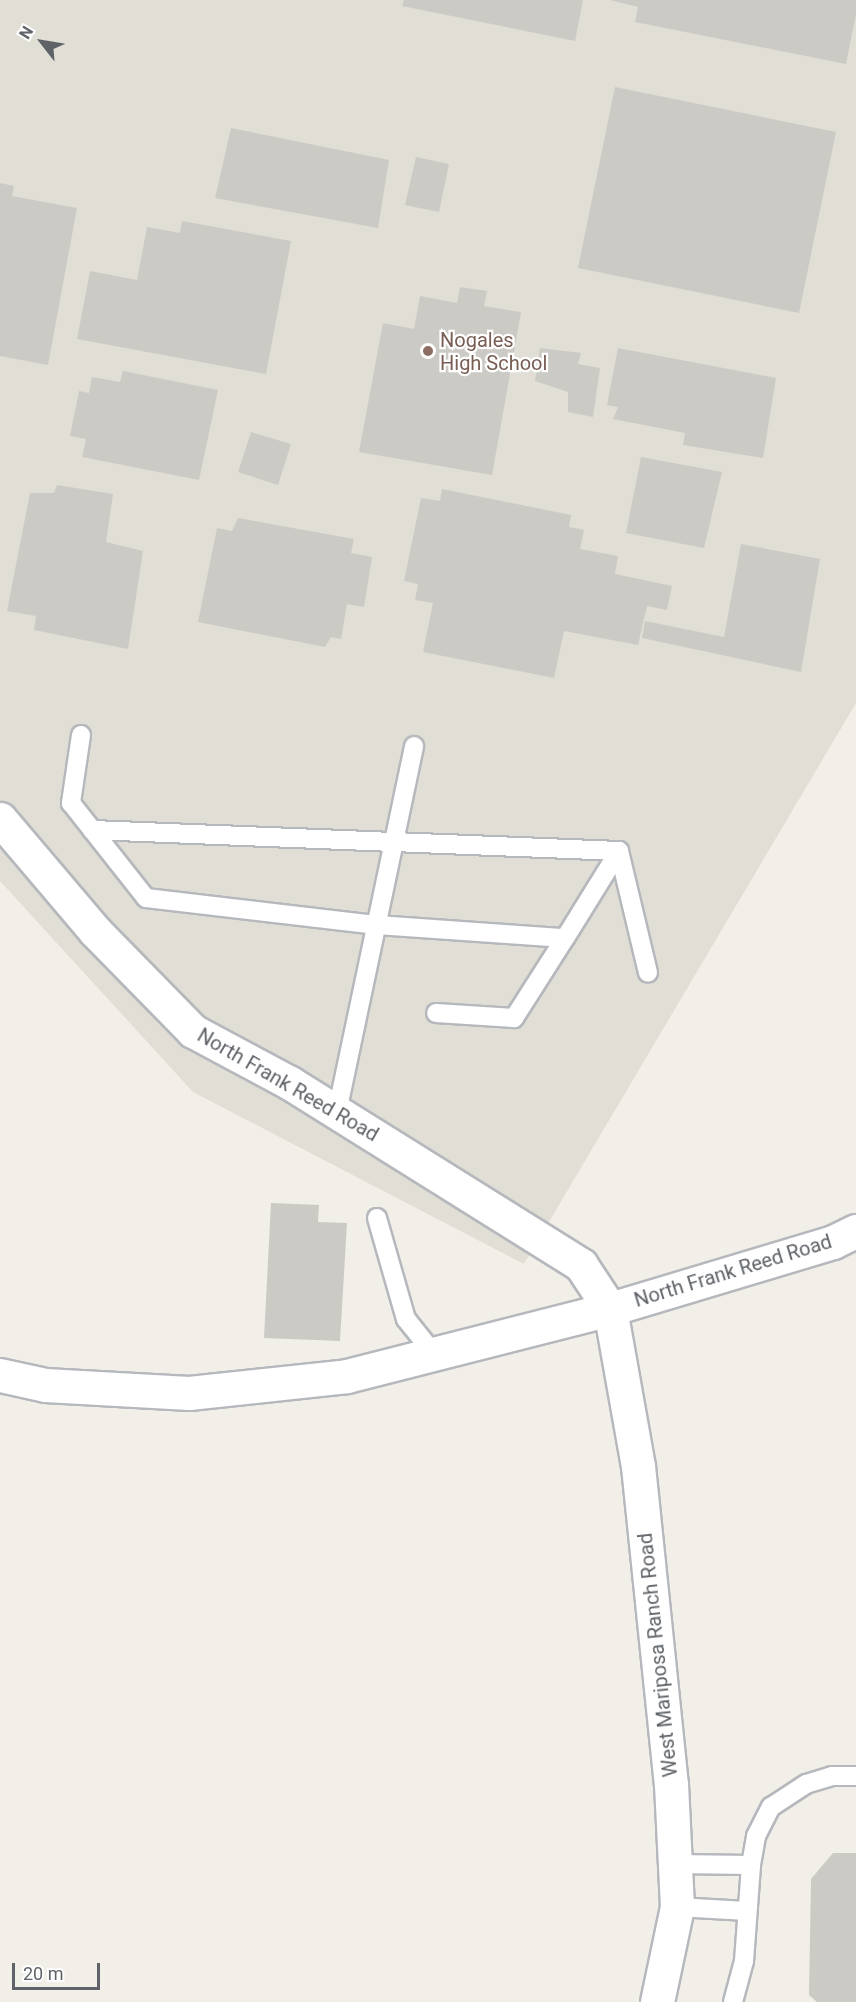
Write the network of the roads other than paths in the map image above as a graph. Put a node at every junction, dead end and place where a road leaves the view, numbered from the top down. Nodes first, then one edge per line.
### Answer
1 (81, 735) dead end
2 (414, 746) dead end
3 (0, 819) edge
4 (92, 830) junction
5 (394, 842) junction
6 (619, 851) junction
7 (377, 925) junction
8 (565, 938) junction
9 (648, 973) dead end
10 (436, 1013) dead end
11 (337, 1112) junction
12 (377, 1218) dead end
13 (856, 1232) edge
14 (610, 1309) junction
15 (434, 1354) junction
16 (0, 1375) edge
17 (856, 1776) edge
18 (675, 1864) junction
19 (751, 1864) junction
20 (677, 1907) junction
21 (747, 1911) junction
22 (657, 2002) edge
23 (733, 2002) edge

1 - 4 lane
2 - 5 lane
3 - 11 street, North Frank Reed Road
4 - 5 lane
4 - 7 lane
5 - 6 lane
5 - 7 lane
6 - 8 lane
6 - 9 lane
7 - 8 lane
7 - 11 lane
8 - 10 lane
11 - 14 street, North Frank Reed Road
12 - 15 lane
13 - 14 street, North Frank Reed Road
14 - 15 street, North Frank Reed Road
14 - 18 street, West Mariposa Ranch Road
15 - 16 street, North Frank Reed Road
17 - 19 lane
18 - 19 lane
18 - 20 street, West Mariposa Ranch Road
19 - 21 lane
20 - 21 lane
20 - 22 street, West Mariposa Ranch Road
21 - 23 lane

